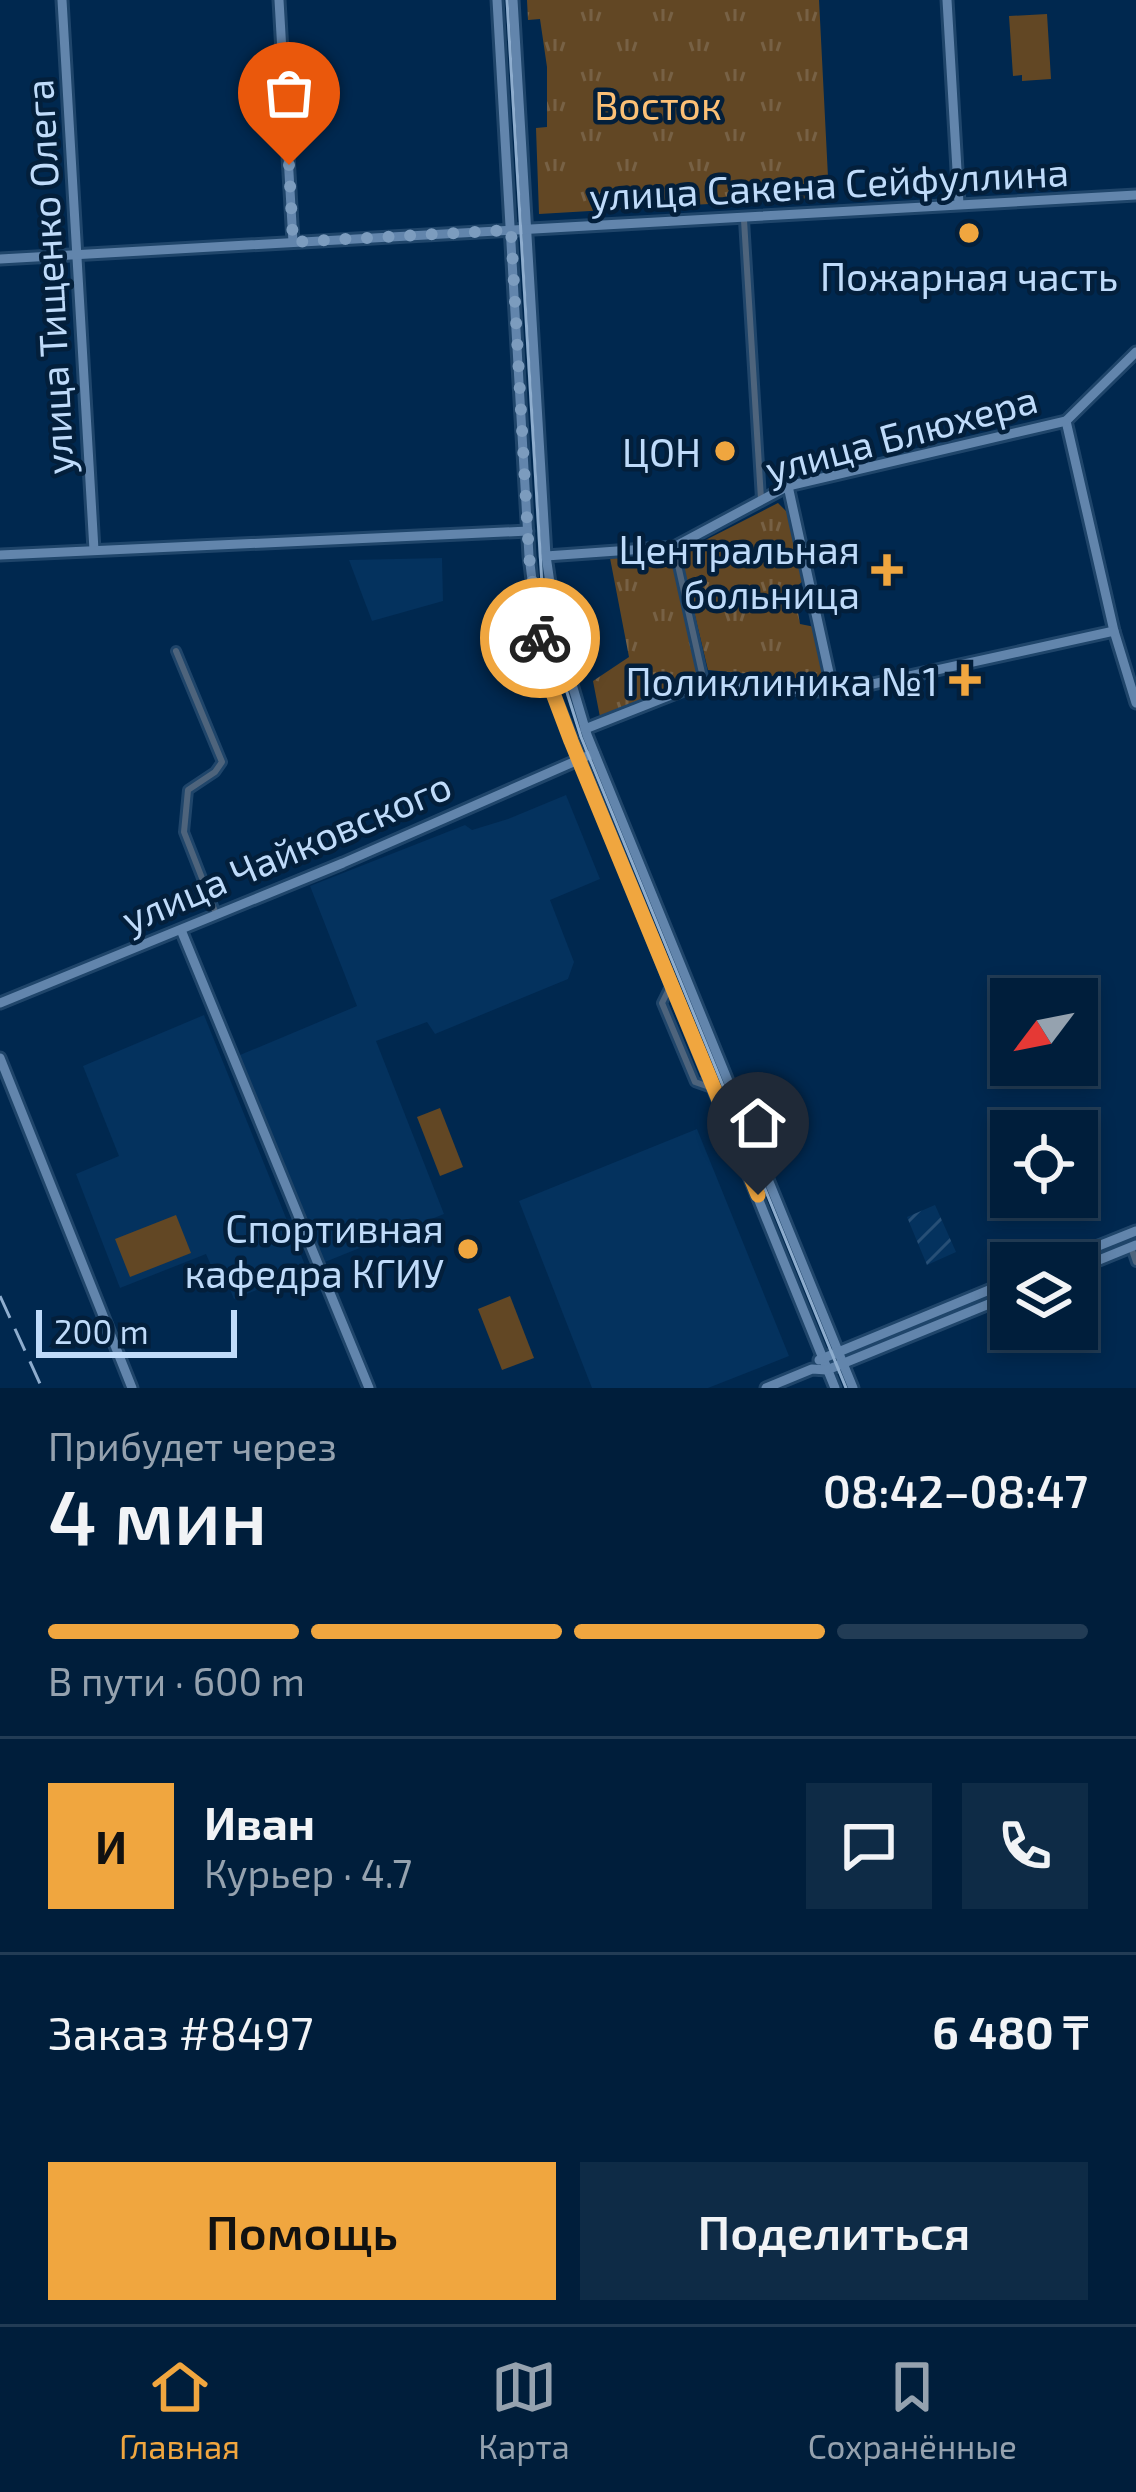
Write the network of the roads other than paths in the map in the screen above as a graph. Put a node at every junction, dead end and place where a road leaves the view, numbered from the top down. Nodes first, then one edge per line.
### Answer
1 (62, 0) edge
2 (279, 0) edge
3 (497, 0) edge
4 (513, 0) edge
5 (947, 0) edge
6 (1136, 195) edge
7 (958, 204) junction
8 (744, 220) junction
9 (525, 229) junction
10 (511, 230) junction
11 (293, 242) junction
12 (79, 255) junction
13 (0, 259) edge
14 (1136, 352) edge
15 (1066, 421) junction
16 (788, 486) junction
17 (760, 499) junction
18 (528, 531) junction
19 (674, 547) junction
20 (94, 550) junction
21 (0, 555) edge
22 (546, 556) junction
23 (1114, 631) junction
24 (176, 651) dead end
25 (704, 682) junction
26 (833, 691) junction
27 (1136, 703) edge
28 (585, 729) junction
29 (594, 753) junction
30 (578, 759) junction
31 (216, 915) junction
32 (181, 929) junction
33 (0, 1003) edge
34 (0, 1058) edge
35 (1131, 1233) edge
36 (1098, 1246) edge
37 (1134, 1246) edge
38 (1098, 1261) edge
39 (1136, 1262) edge
40 (990, 1289) edge
41 (990, 1304) edge
42 (837, 1350) junction
43 (821, 1356) junction
44 (843, 1364) junction
45 (812, 1369) junction
46 (827, 1370) junction
47 (132, 1388) edge
48 (369, 1388) edge
49 (766, 1388) edge
50 (835, 1388) edge
51 (853, 1388) edge

1 - 12 street, улица Тищенко Олега
2 - 11 street
3 - 10 street
4 - 9 street
5 - 7 street
6 - 7 street, улица Сакена Сейфуллина
7 - 8 street, улица Сакена Сейфуллина
8 - 9 street, улица Сакена Сейфуллина
8 - 17 street
9 - 10 street, улица Сакена Сейфуллина
9 - 22 street
10 - 11 street
10 - 18 street
11 - 12 street
12 - 13 street
12 - 20 street, улица Тищенко Олега
14 - 15 street
15 - 16 street, улица Блюхера
15 - 23 street
16 - 17 street, улица Блюхера
16 - 26 street
17 - 19 street, улица Блюхера
18 - 20 street
18 - 30 street
19 - 22 street, улица Блюхера
19 - 25 street
20 - 21 street
22 - 28 street
23 - 26 street
23 - 27 street
24 - 31 street
25 - 26 street
25 - 28 street
28 - 29 street
29 - 30 street, улица Чайковского
29 - 42 street
30 - 31 street, улица Чайковского
30 - 43 street
31 - 32 street, улица Чайковского
32 - 33 street, улица Чайковского
32 - 48 street
34 - 47 street
35 - 36 street
35 - 37 street
37 - 38 street
37 - 39 street
40 - 42 street
41 - 44 street
42 - 43 street
42 - 44 street
43 - 45 street
43 - 46 street
44 - 46 street
44 - 51 street
45 - 46 street
45 - 49 street
46 - 50 street

